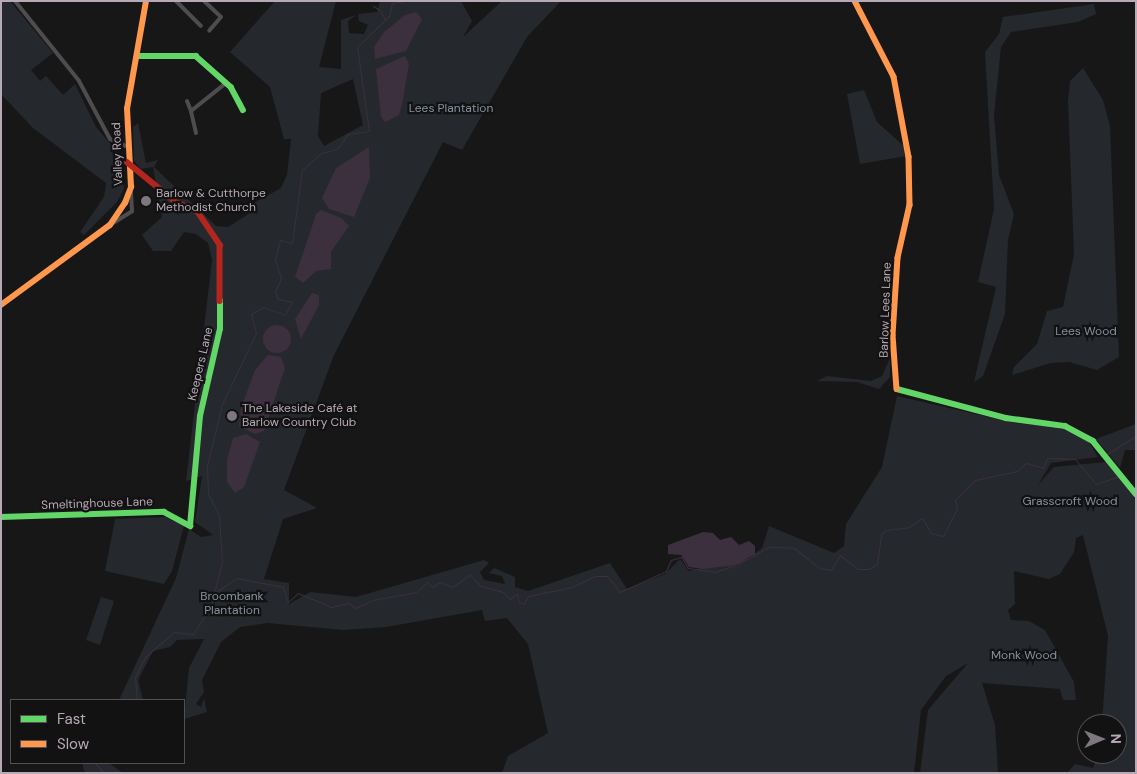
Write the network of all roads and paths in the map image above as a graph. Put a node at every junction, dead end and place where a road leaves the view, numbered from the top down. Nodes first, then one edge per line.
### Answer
1 (15, 1) edge
2 (145, 1) edge
3 (176, 1) edge
4 (204, 1) edge
5 (855, 1) edge
6 (201, 26) dead end
7 (209, 31) dead end
8 (137, 56) junction
9 (227, 82) junction
10 (187, 101) dead end
11 (243, 110) dead end
12 (191, 111) junction
13 (196, 133) dead end
14 (126, 146) junction
15 (127, 162) junction
16 (130, 187) junction
17 (110, 225) junction
18 (1, 304) edge
19 (1136, 494) edge
20 (1, 517) edge
21 (190, 526) joint

1 - 14 street
2 - 8 street, Valley Road
3 - 6 street
4 - 7 street
5 - 19 street, Barlow Lees Lane
8 - 9 street
8 - 14 street, Valley Road
9 - 11 street
9 - 12 street
10 - 12 street
12 - 13 street
14 - 15 street, Valley Road
15 - 16 street, Valley Road
15 - 21 street, Keepers Lane
16 - 17 street, Valley Road
16 - 17 street
17 - 18 street, Valley Road
20 - 21 street, Smeltinghouse Lane

